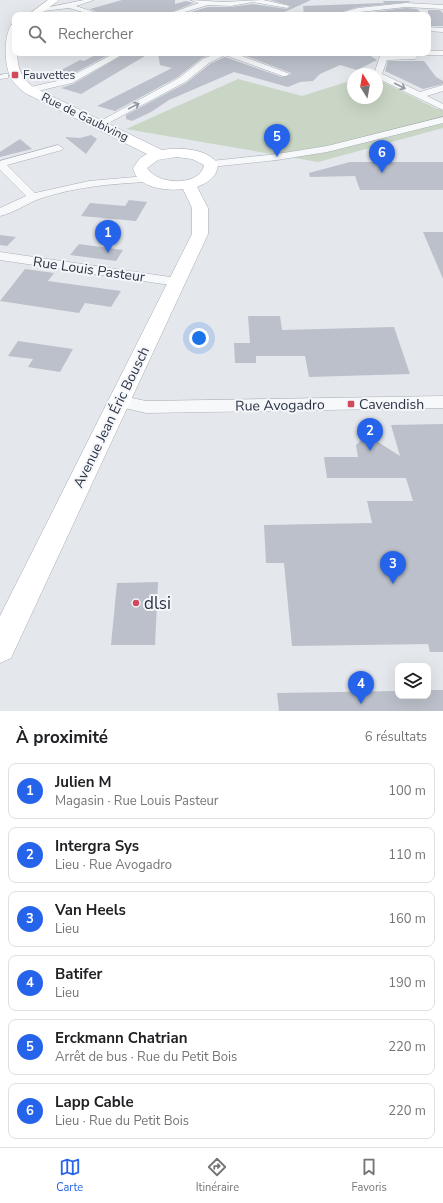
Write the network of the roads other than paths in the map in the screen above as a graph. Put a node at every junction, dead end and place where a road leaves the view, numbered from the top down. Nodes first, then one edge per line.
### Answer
1 (54, 0) edge
2 (90, 0) edge
3 (194, 0) edge
4 (253, 0) edge
5 (421, 0) edge
6 (261, 2) junction
7 (206, 3) junction
8 (68, 6) junction
9 (287, 6) dead end
10 (428, 6) junction
11 (443, 7) edge
12 (43, 9) junction
13 (251, 10) dead end
14 (38, 12) edge
15 (89, 12) edge
16 (178, 12) edge
17 (346, 12) edge
18 (431, 29) edge
19 (443, 30) edge
20 (12, 35) edge
21 (12, 47) edge
22 (431, 53) edge
23 (443, 53) edge
24 (13, 56) edge
25 (116, 56) edge
26 (217, 56) edge
27 (235, 56) edge
28 (383, 56) edge
29 (415, 56) edge
30 (286, 74) dead end
31 (443, 88) edge
32 (29, 90) junction
33 (419, 95) junction
34 (443, 107) edge
35 (443, 120) edge
36 (100, 124) junction
37 (58, 148) dead end
38 (160, 155) junction
39 (0, 164) edge
40 (211, 164) junction
41 (143, 173) junction
42 (188, 184) junction
43 (33, 198) junction
44 (0, 212) edge
45 (0, 256) edge
46 (177, 282) junction
47 (118, 401) junction
48 (443, 402) edge
49 (0, 648) edge

1 - 12 main road
2 - 8 street
3 - 7 street
4 - 6 street
4 - 7 street
5 - 10 street
6 - 9 street
6 - 13 street
7 - 16 street
8 - 12 street
8 - 15 street
10 - 11 street
10 - 17 street
12 - 14 main road
18 - 19 street
20 - 21 main road, Rue de Gaubiving
22 - 23 street
24 - 32 main road, Rue de Gaubiving
25 - 32 street
36 -> 26 street
27 - 30 street
28 - 29 street
28 -> 33 street
31 - 33 street
32 - 36 main road, Rue de Gaubiving
33 - 34 street
35 - 40 street
36 - 38 main road, Rue de Gaubiving
37 - 39 street
38 - 40 main road
38 - 41 main road
39 - 43 street
40 - 42 main road
41 - 42 main road
41 - 43 street
42 - 46 main road, Avenue Jean Éric Bousch
43 - 44 street
45 - 46 street, Rue Louis Pasteur
46 - 47 main road, Avenue Jean Éric Bousch
47 - 48 street, Rue Avogadro
47 - 49 main road, Avenue Jean Éric Bousch

